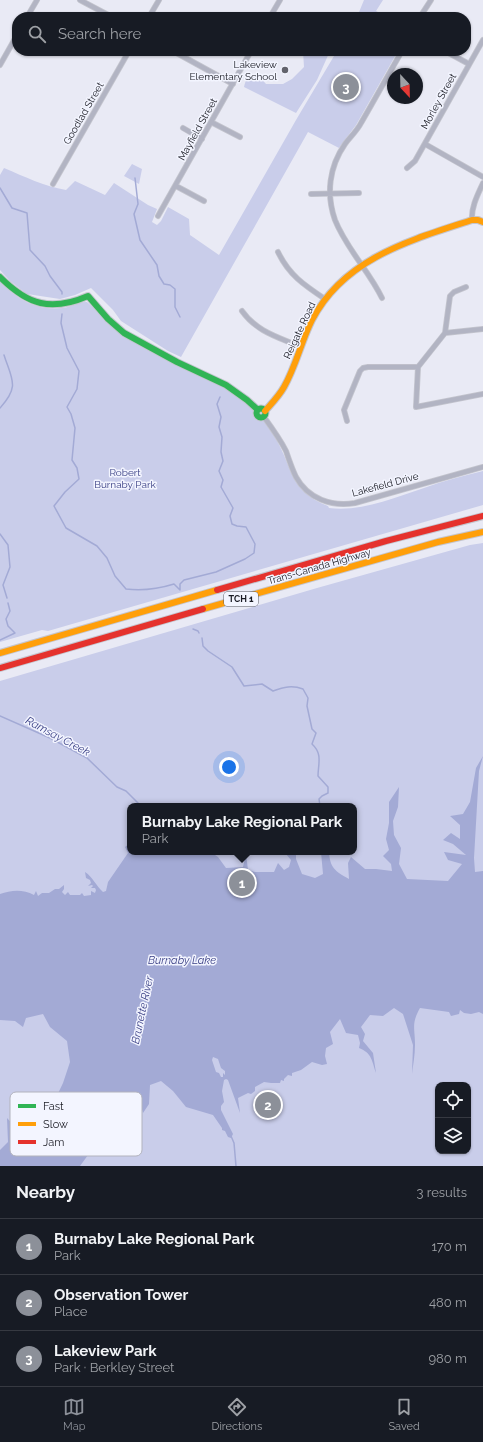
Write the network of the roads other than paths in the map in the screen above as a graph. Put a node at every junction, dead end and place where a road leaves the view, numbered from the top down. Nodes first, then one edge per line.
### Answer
1 (37, 0) edge
2 (80, 0) edge
3 (159, 0) edge
4 (280, 0) edge
5 (430, 0) edge
6 (30, 12) edge
7 (103, 12) edge
8 (152, 12) edge
9 (273, 12) edge
10 (423, 12) edge
11 (483, 40) edge
12 (12, 44) edge
13 (126, 56) edge
14 (182, 56) edge
15 (248, 56) edge
16 (399, 56) edge
17 (454, 56) edge
18 (469, 64) junction
19 (0, 65) edge
20 (233, 84) junction
21 (211, 122) junction
22 (183, 128) dead end
23 (240, 137) dead end
24 (202, 139) junction
25 (425, 144) junction
26 (407, 168) dead end
27 (483, 177) edge
28 (483, 183) edge
29 (53, 184) dead end
30 (176, 186) junction
31 (359, 192) dead end
32 (311, 194) dead end
33 (330, 194) junction
34 (204, 201) dead end
35 (158, 216) dead end
36 (472, 220) junction
37 (483, 222) edge
38 (278, 252) dead end
39 (361, 264) junction
40 (0, 277) edge
41 (466, 287) dead end
42 (382, 298) dead end
43 (325, 299) junction
44 (242, 312) dead end
45 (483, 329) edge
46 (445, 334) junction
47 (301, 347) junction
48 (418, 367) junction
49 (483, 394) edge
50 (262, 413) junction
51 (347, 421) dead end
52 (483, 467) edge
53 (483, 516) edge
54 (483, 532) edge
55 (0, 653) edge
56 (0, 668) edge

1 - 6 street
2 - 7 street
3 - 8 street
4 - 9 street
5 - 10 street
11 - 18 street, Morley Street
12 - 19 street
13 - 29 street, Goodlad Street
14 - 20 street
15 - 20 street, Mayfield Street
16 - 33 street
17 - 18 street
18 - 25 street, Morley Street
20 - 21 street, Mayfield Street
21 - 23 street
21 - 24 street, Mayfield Street
22 - 24 street
24 - 30 street, Mayfield Street
25 - 26 street, Morley Street
25 - 27 street
28 - 36 street
30 - 34 street
30 - 35 street, Mayfield Street
31 - 33 street
32 - 33 street
33 - 39 street
36 - 37 main road
36 - 39 main road, Reigate Road
38 - 43 street
39 - 42 street
39 - 43 main road, Reigate Road
40 - 50 main road, Lakefield Drive
41 - 46 street
43 - 47 main road, Reigate Road
44 - 47 street
45 - 46 street
46 - 48 street
47 - 50 main road, Reigate Road
48 - 49 street
48 - 51 street
50 - 52 street, Lakefield Drive
53 - 55 main road, Trans-Canada Highway / TCH 1
54 - 56 main road, Trans-Canada Highway / TCH 1

